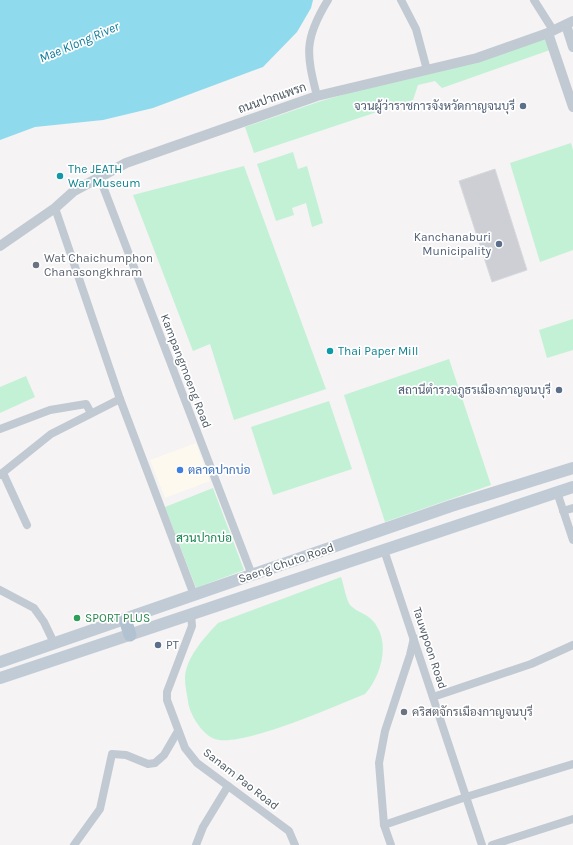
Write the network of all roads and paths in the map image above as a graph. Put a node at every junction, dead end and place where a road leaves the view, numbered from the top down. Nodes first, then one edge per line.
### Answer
1 (328, 0) edge
2 (401, 0) edge
3 (534, 0) edge
4 (569, 23) edge
5 (551, 32) junction
6 (573, 48) edge
7 (427, 70) junction
8 (317, 96) junction
9 (573, 107) edge
10 (99, 176) junction
11 (55, 208) junction
12 (0, 246) edge
13 (120, 399) junction
14 (90, 413) junction
15 (0, 430) edge
16 (573, 468) edge
17 (1, 474) edge
18 (542, 478) junction
19 (573, 487) edge
20 (553, 494) junction
21 (573, 508) edge
22 (436, 511) junction
23 (563, 511) junction
24 (27, 525) dead end
25 (443, 530) junction
26 (573, 540) edge
27 (384, 550) junction
28 (252, 575) junction
29 (0, 590) edge
30 (194, 595) junction
31 (191, 614) junction
32 (125, 619) junction
33 (130, 634) junction
34 (414, 638) junction
35 (54, 643) junction
36 (573, 645) edge
37 (0, 662) edge
38 (0, 678) edge
39 (434, 697) junction
40 (178, 731) junction
41 (573, 764) edge
42 (228, 786) junction
43 (466, 797) junction
44 (573, 818) edge
45 (384, 825) junction
46 (74, 845) edge
47 (196, 845) edge
48 (295, 845) edge
49 (391, 845) edge
50 (482, 845) edge
51 (492, 845) edge

1 - 8 street
2 - 7 street
3 - 5 street
4 - 5 street, ถนนปากแพรก
4 - 6 street
5 - 7 street, ถนนปากแพรก
5 - 9 street
7 - 8 street, ถนนปากแพรก
8 - 10 street, ถนนปากแพรก
10 - 11 street, ถนนปากแพรก
10 - 28 street, Kampangmoeng Road
11 - 12 street, ถนนปากแพรก
11 - 13 street
13 - 14 street
13 - 30 street
14 - 15 street
14 - 17 street
16 - 18 main road, Saeng Chuto Road
17 - 24 street
18 - 20 main road
18 - 22 main road, Saeng Chuto Road
19 - 20 main road, Saeng Chuto Road
20 - 23 street
20 - 25 main road, Saeng Chuto Road
21 - 23 street
22 - 25 main road
22 - 28 main road, Saeng Chuto Road
23 - 26 street
25 - 27 main road, Saeng Chuto Road
27 - 31 main road, Saeng Chuto Road
27 - 34 street, Tauwpoon Road
28 - 30 main road, Saeng Chuto Road
29 - 35 street
30 - 32 main road, Saeng Chuto Road
31 - 33 main road, Saeng Chuto Road
31 - 40 street, Sanam Pao Road
32 - 33 main road
32 - 35 main road, Saeng Chuto Road
33 - 38 main road, Saeng Chuto Road
34 - 39 street, Tauwpoon Road
34 - 45 street
35 - 37 main road, Saeng Chuto Road
36 - 39 street
39 - 43 street, Tauwpoon Road
40 - 42 street, Sanam Pao Road
40 - 46 street
41 - 43 street
42 - 47 street
42 - 48 street, Sanam Pao Road
43 - 45 street
43 - 50 street, Tauwpoon Road
44 - 51 street
45 - 49 street

